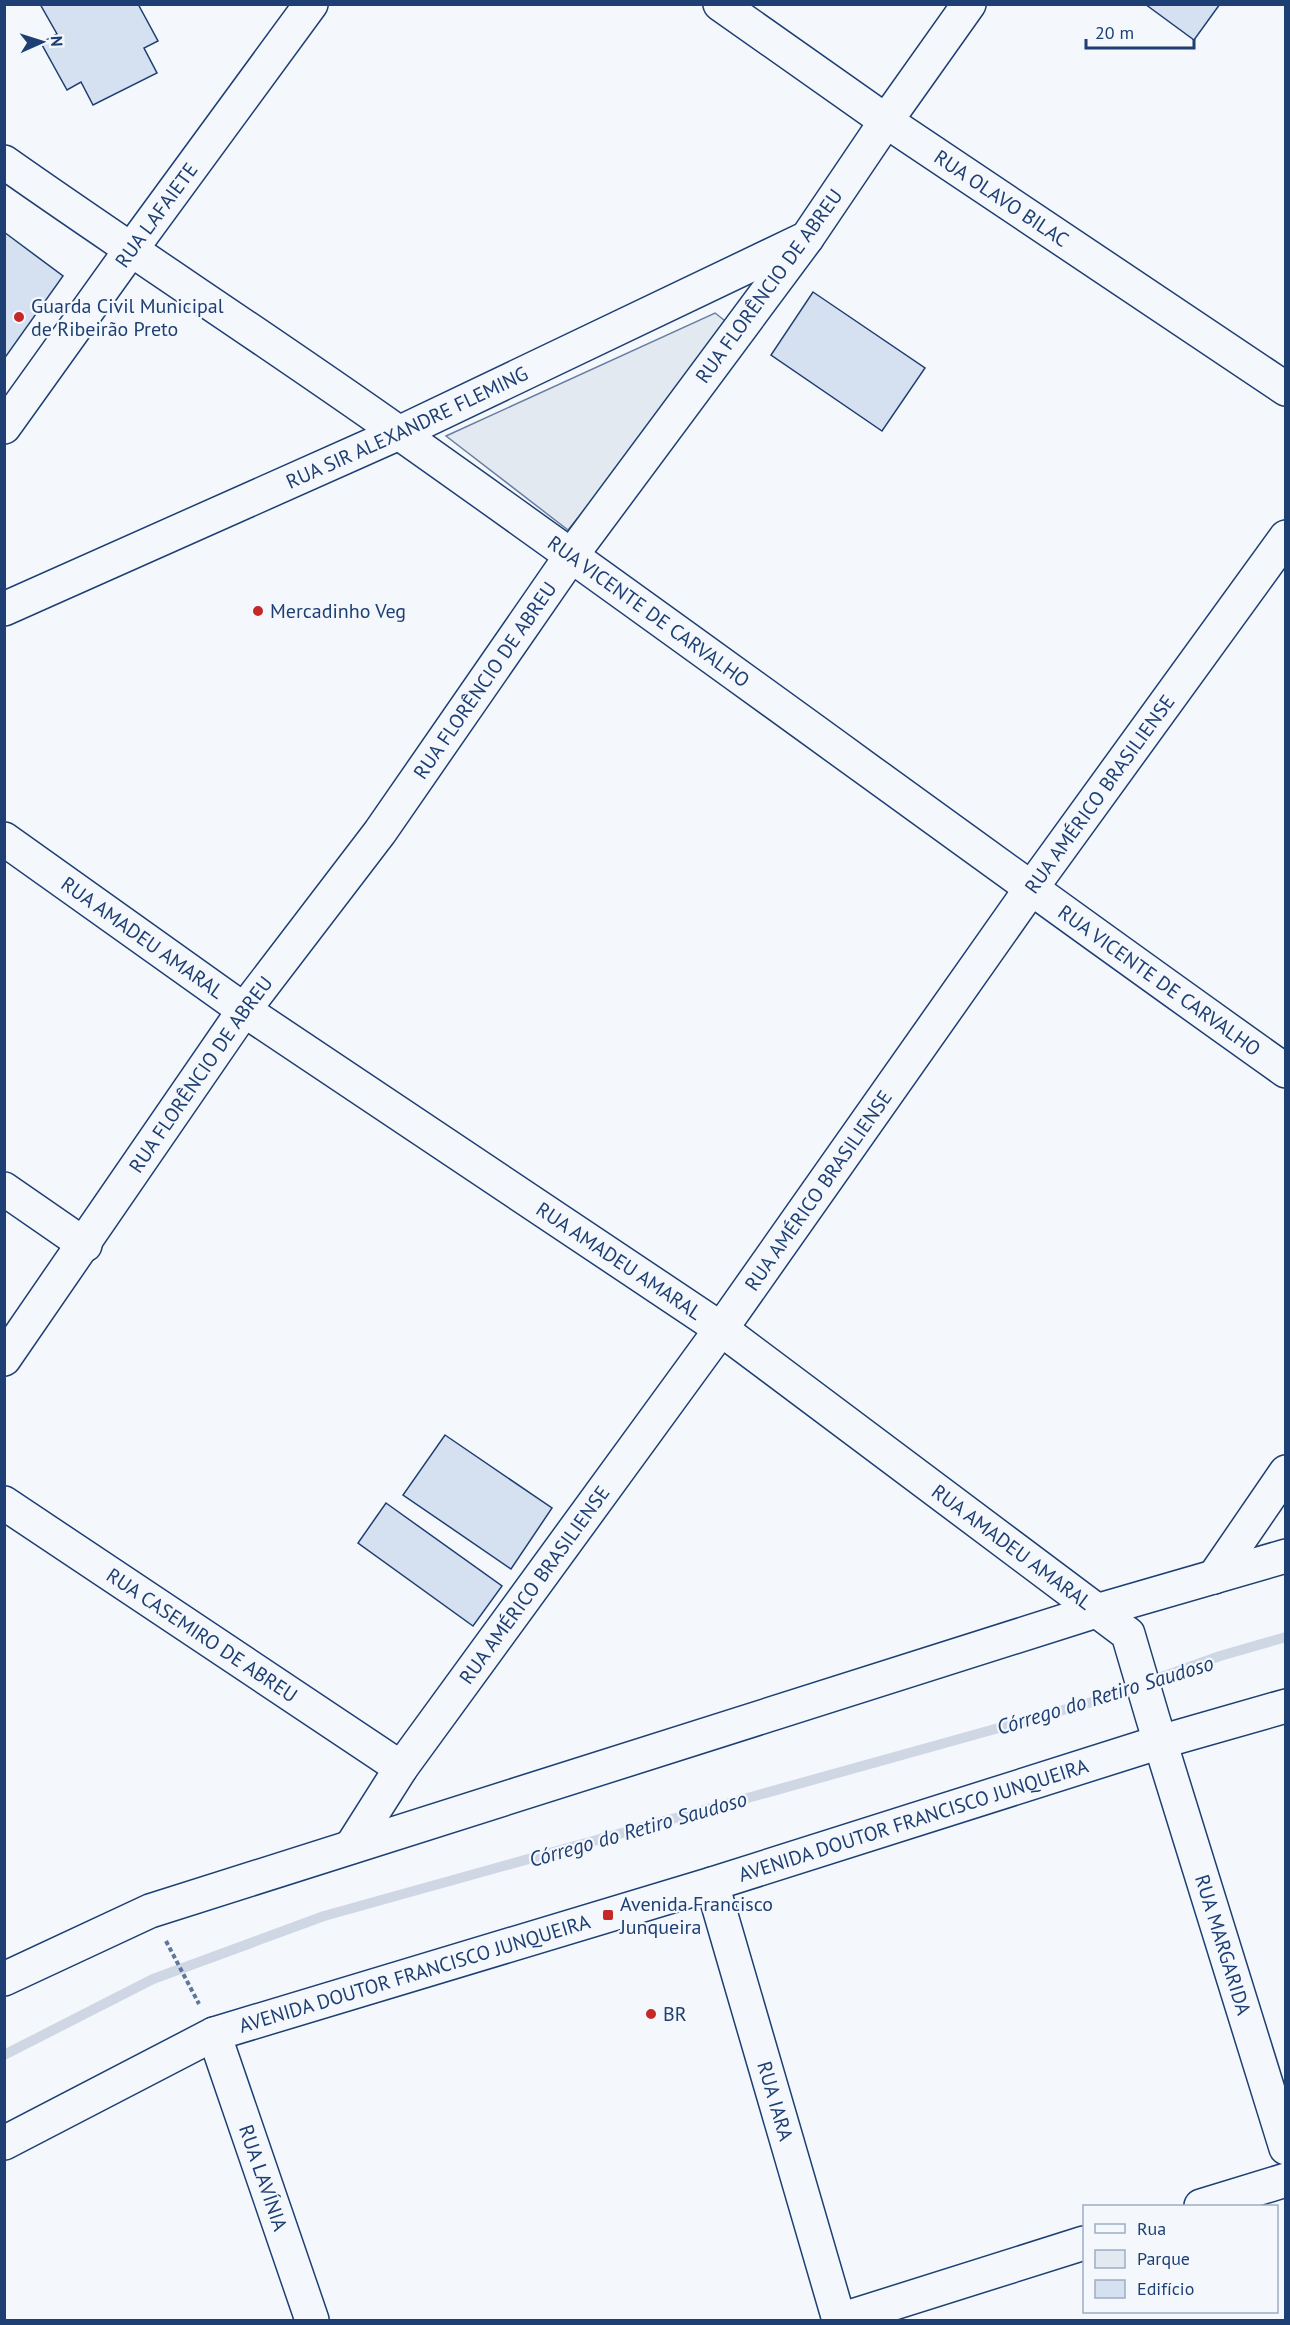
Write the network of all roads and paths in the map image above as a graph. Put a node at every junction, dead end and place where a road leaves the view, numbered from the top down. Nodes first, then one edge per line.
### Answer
1 (311, 4) edge
2 (720, 4) edge
3 (969, 4) edge
4 (886, 121) junction
5 (4, 162) edge
6 (807, 238) junction
7 (130, 251) junction
8 (1286, 389) edge
9 (4, 427) edge
10 (399, 433) junction
11 (1286, 537) edge
12 (571, 556) junction
13 (4, 609) edge
14 (4, 839) edge
15 (1030, 890) junction
16 (244, 1010) junction
17 (1286, 1071) edge
18 (4, 1189) edge
19 (85, 1245) junction
20 (721, 1329) junction
21 (4, 1359) edge
22 (1286, 1472) edge
23 (4, 1503) edge
24 (1286, 1556) edge
25 (1214, 1577) junction
26 (1096, 1611) junction
27 (1286, 1706) edge
28 (1156, 1730) junction
29 (401, 1768) junction
30 (351, 1847) junction
31 (712, 1884) junction
32 (166, 1941) dead end
33 (4, 1979) edge
34 (195, 1996) dead end
35 (214, 2034) junction
36 (4, 2143) edge
37 (1286, 2148) edge
38 (1286, 2180) edge
39 (1204, 2205) edge
40 (1083, 2243) edge
41 (312, 2320) edge
42 (839, 2320) edge

1 - 7 street, RUA LAFAIETE
2 - 4 street, RUA OLAVO BILAC
3 - 4 street, RUA FLORÊNCIO DE ABREU
4 - 6 street, RUA FLORÊNCIO DE ABREU
4 - 8 street, RUA OLAVO BILAC
5 - 7 street, RUA VICENTE DE CARVALHO
6 - 10 street, RUA SIR ALEXANDRE FLEMING
6 - 12 street, RUA FLORÊNCIO DE ABREU
7 - 9 street, RUA LAFAIETE
7 - 10 street, RUA VICENTE DE CARVALHO
10 - 12 street, RUA VICENTE DE CARVALHO
10 - 13 street, RUA SIR ALEXANDRE FLEMING
11 - 15 street, RUA AMÉRICO BRASILIENSE
12 - 15 street, RUA VICENTE DE CARVALHO
12 - 16 street, RUA FLORÊNCIO DE ABREU
14 - 16 street, RUA AMADEU AMARAL
15 - 17 street, RUA VICENTE DE CARVALHO
15 - 20 street, RUA AMÉRICO BRASILIENSE
16 - 19 street, RUA FLORÊNCIO DE ABREU
16 - 20 street, RUA AMADEU AMARAL
18 - 19 street
19 - 21 street, RUA FLORÊNCIO DE ABREU
20 - 26 street, RUA AMADEU AMARAL
20 - 29 street, RUA AMÉRICO BRASILIENSE
22 - 25 street
23 - 29 street, RUA CASEMIRO DE ABREU
24 - 25 street
25 - 26 street
26 - 28 street, RUA AMADEU AMARAL
26 - 30 street
27 - 28 street, AVENIDA DOUTOR FRANCISCO JUNQUEIRA
28 - 31 street, AVENIDA DOUTOR FRANCISCO JUNQUEIRA
28 - 37 street, RUA MARGARIDA
29 - 30 street, RUA AMÉRICO BRASILIENSE
30 - 33 street
31 - 35 street, AVENIDA DOUTOR FRANCISCO JUNQUEIRA
31 - 42 street, RUA IARA
32 - 34 path
35 - 36 street, AVENIDA DOUTOR FRANCISCO JUNQUEIRA
35 - 41 street, RUA LAVÍNIA
38 - 39 street
40 - 42 street

